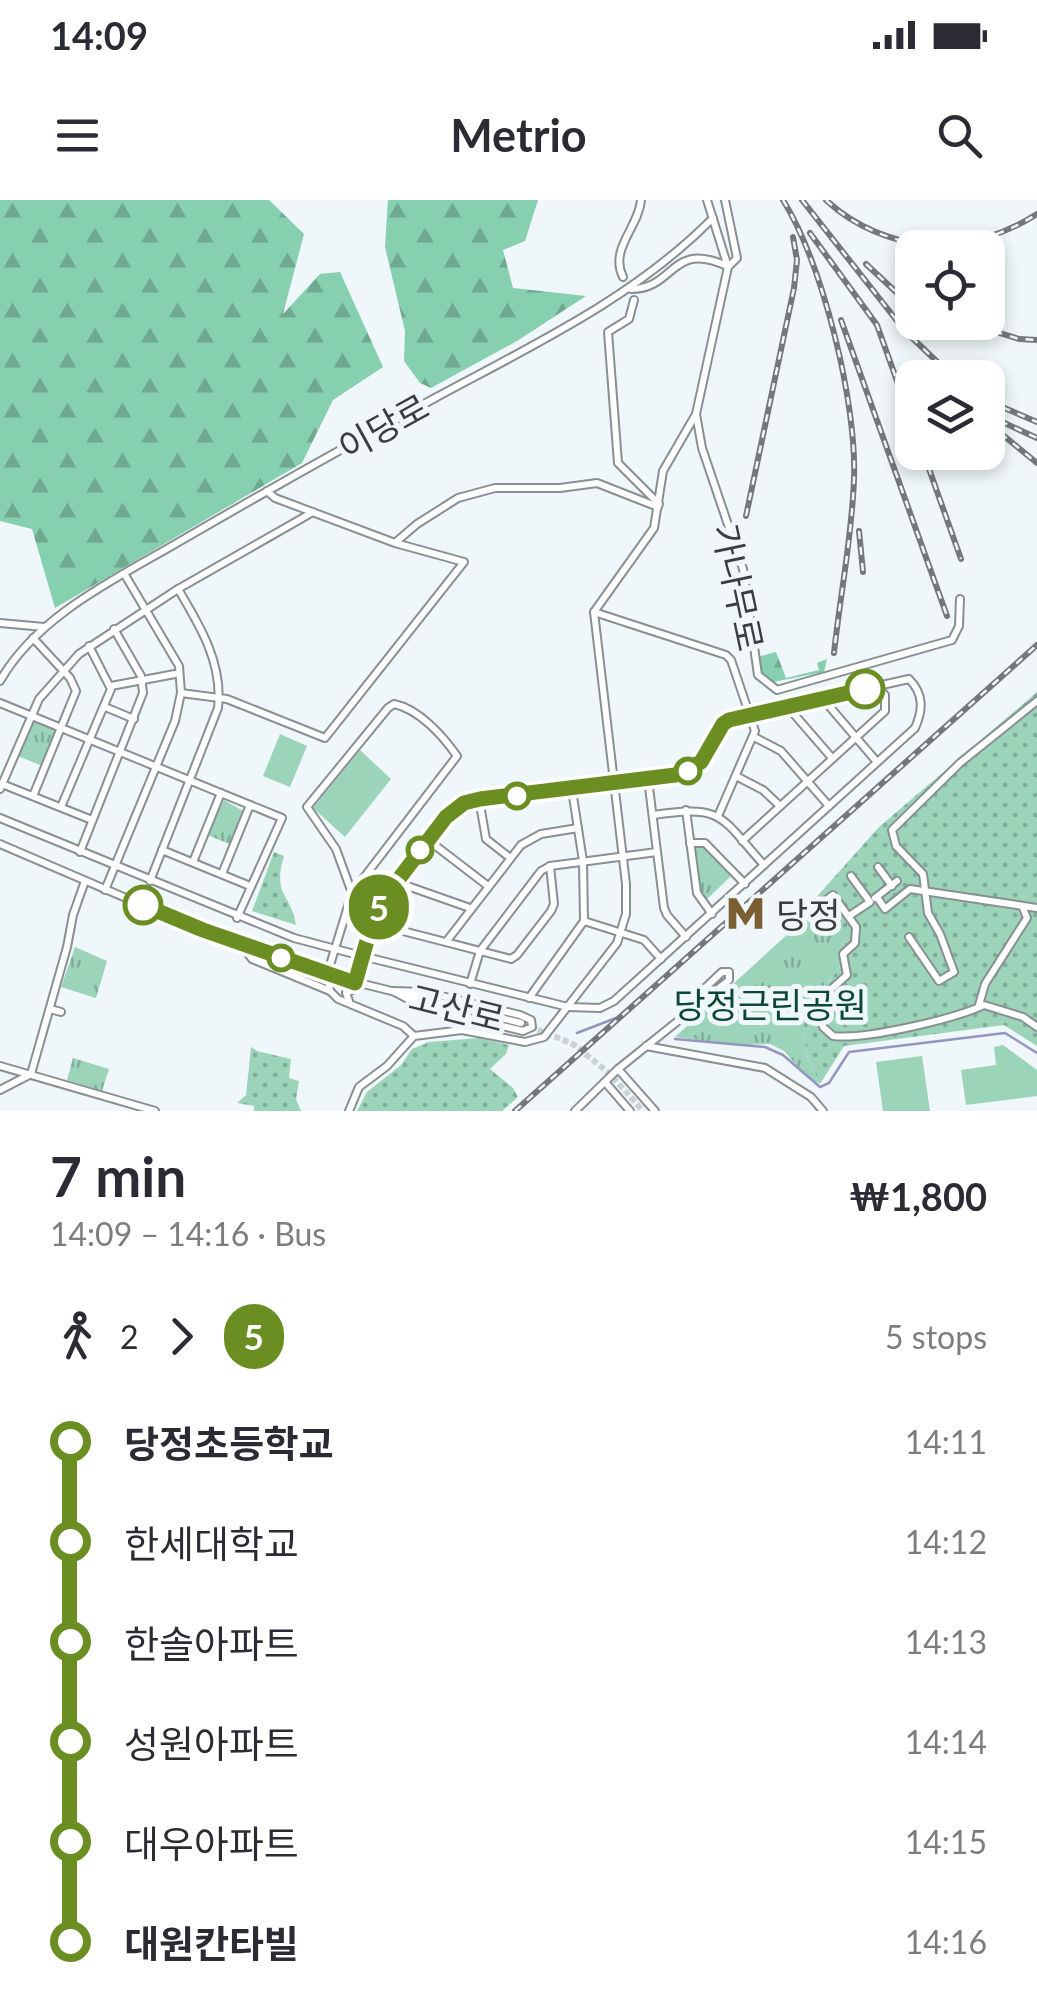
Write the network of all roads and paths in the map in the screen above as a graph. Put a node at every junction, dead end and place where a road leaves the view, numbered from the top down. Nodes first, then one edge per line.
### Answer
1 (641, 200) edge
2 (707, 200) edge
3 (725, 200) edge
4 (713, 218) junction
5 (728, 266) junction
6 (623, 278) dead end
7 (631, 289) junction
8 (634, 300) dead end
9 (696, 414) junction
10 (267, 491) junction
11 (659, 506) junction
12 (313, 512) junction
13 (396, 543) junction
14 (125, 575) junction
15 (178, 589) junction
16 (960, 599) dead end
17 (147, 609) junction
18 (594, 612) junction
19 (0, 622) edge
20 (46, 627) junction
21 (114, 629) junction
22 (34, 638) junction
23 (89, 646) junction
24 (63, 670) junction
25 (175, 674) dead end
26 (142, 680) junction
27 (0, 681) edge
28 (111, 686) junction
29 (877, 686) junction
30 (182, 692) junction
31 (220, 698) junction
32 (822, 698) junction
33 (1037, 701) edge
34 (0, 703) edge
35 (787, 706) junction
36 (105, 707) junction
37 (750, 714) junction
38 (31, 716) junction
39 (134, 719) junction
40 (61, 728) junction
41 (754, 737) junction
42 (856, 737) junction
43 (90, 740) junction
44 (120, 752) junction
45 (832, 759) junction
46 (877, 762) junction
47 (156, 767) junction
48 (736, 776) junction
49 (648, 779) junction
50 (190, 781) junction
51 (808, 781) junction
52 (612, 785) junction
53 (1, 786) edge
54 (572, 790) junction
55 (221, 794) junction
56 (33, 796) junction
57 (480, 799) junction
58 (250, 805) junction
59 (780, 806) junction
60 (829, 806) junction
61 (62, 807) junction
62 (686, 810) junction
63 (653, 815) junction
64 (718, 816) junction
65 (0, 818) edge
66 (92, 820) junction
67 (578, 828) junction
68 (428, 840) junction
69 (742, 841) junction
70 (690, 843) junction
71 (0, 844) edge
72 (162, 850) junction
73 (80, 852) junction
74 (657, 852) junction
75 (622, 856) junction
76 (510, 857) junction
77 (583, 861) junction
78 (193, 862) junction
79 (764, 865) junction
80 (550, 866) junction
81 (114, 867) junction
82 (878, 867) dead end
83 (222, 874) junction
84 (851, 876) dead end
85 (86, 881) junction
86 (150, 881) junction
87 (396, 882) junction
88 (745, 884) junction
89 (250, 886) junction
90 (488, 886) junction
91 (104, 890) junction
92 (925, 891) junction
93 (352, 893) junction
94 (873, 899) junction
95 (820, 904) dead end
96 (1022, 907) junction
97 (471, 908) junction
98 (1037, 908) edge
99 (712, 914) junction
100 (849, 916) junction
101 (238, 918) junction
102 (584, 920) junction
103 (372, 923) junction
104 (622, 932) junction
105 (686, 937) junction
106 (909, 937) dead end
107 (446, 942) junction
108 (240, 944) junction
109 (334, 950) junction
110 (480, 951) junction
111 (362, 956) junction
112 (661, 959) junction
113 (327, 975) junction
114 (359, 984) junction
115 (470, 984) junction
116 (330, 991) junction
117 (393, 991) junction
118 (529, 998) junction
119 (350, 1002) junction
120 (568, 1007) junction
121 (692, 1008) junction
122 (977, 1008) junction
123 (50, 1009) junction
124 (61, 1012) dead end
125 (521, 1023) tunnel mouth
126 (1037, 1027) edge
127 (666, 1029) junction
128 (414, 1036) junction
129 (646, 1046) junction
130 (669, 1049) junction
131 (0, 1066) edge
132 (618, 1069) junction
133 (31, 1074) junction
134 (605, 1082) junction
135 (0, 1090) edge
136 (638, 1091) junction
137 (622, 1102) junction
138 (155, 1111) edge
139 (349, 1111) edge
140 (575, 1111) edge
141 (630, 1111) edge
142 (656, 1111) edge
143 (823, 1111) edge

1 - 6 street
2 - 4 street, 가나무로
3 - 5 street
4 - 5 street, 가나무로
4 - 7 street, 이당로
5 - 7 street
5 - 9 street, 가나무로
7 - 10 street, 이당로
8 - 11 street
9 - 11 street
9 - 16 street, 가나무로
10 - 12 street
10 - 14 street, 이당로
11 - 13 street
11 - 18 street
12 - 13 street
12 - 15 street
13 - 31 street
14 - 17 street
14 - 20 street, 이당로
15 - 17 street
15 - 31 street
17 - 21 street
17 - 30 street
18 - 37 street
18 - 52 street
19 - 20 street
20 - 22 street, 이당로
21 - 23 street
21 - 26 street
22 - 24 street
22 - 27 street, 이당로
23 - 24 street
23 - 28 street
24 - 38 street
24 - 40 street
25 - 26 street
26 - 28 street
26 - 39 street
28 - 36 street
29 - 32 street
29 - 42 street
29 - 46 street
30 - 31 street
30 - 47 street
31 - 50 street
32 - 35 street
32 - 42 street
33 - 92 street
34 - 38 street
35 - 37 street
35 - 45 street
36 - 39 street
36 - 43 street
37 - 41 street
37 - 49 street
38 - 40 street
38 - 53 street
39 - 44 street
40 - 43 street
40 - 56 street
41 - 48 street
41 - 51 street
42 - 45 street
42 - 46 street
43 - 44 street
43 - 61 street
44 - 47 street
44 - 66 street
45 - 51 street
46 - 60 street
47 - 50 street
47 - 81 street
48 - 59 street
48 - 64 street
49 - 52 street
49 - 63 street
50 - 55 street
50 - 72 street
51 - 59 street
51 - 60 street
52 - 54 street
52 - 75 street
53 - 56 street
54 - 57 street
54 - 67 street
55 - 58 street
55 - 78 street
56 - 61 street
57 - 68 street
57 - 76 street
58 - 83 street
58 - 89 street
59 - 69 street
60 - 79 street
61 - 66 street
62 - 63 street
62 - 64 street
62 - 70 street
63 - 74 street
64 - 69 street
65 - 73 street
66 - 73 street
67 - 76 street
67 - 77 street
68 - 87 street
68 - 90 street
69 - 79 street
70 - 88 street
70 - 99 street
71 - 85 street, 고산로
72 - 78 street
72 - 86 street
73 - 81 street
74 - 75 street
74 - 105 street
75 - 77 street
75 - 104 street
76 - 90 street
77 - 80 street
77 - 102 street
78 - 83 street
79 - 88 street
80 - 110 street
80 - 110 street
81 - 86 street
81 - 91 street
82 - 94 street
83 - 89 street
84 - 94 street
85 - 91 street, 고산로
85 - 123 street
86 - 101 street
87 - 97 street
87 - 103 street
88 - 99 street
89 - 101 street
90 - 97 street
91 - 108 street, 고산로
92 - 94 street
92 - 96 street
92 - 106 street
93 - 93 street
93 - 109 street
94 - 100 street
95 - 100 street
96 - 98 street
96 - 122 street
97 - 107 street
99 - 105 street
100 - 122 street
101 - 109 street
102 - 104 street
102 - 118 street
103 - 107 street
103 - 111 street
104 - 112 street
104 - 120 street
105 - 112 street
107 - 110 street
108 - 113 street, 고산로
108 - 116 street
109 - 111 street
109 - 113 street
110 - 115 street
111 - 114 street
111 - 115 street
112 - 120 street
113 - 114 street, 고산로
113 - 116 street
114 - 117 street, 고산로
114 - 119 street
115 - 118 street
116 - 119 street
117 - 117 street
117 - 125 street, 고산로
118 - 120 street
119 - 128 street
120 - 128 street
121 - 121 street
121 - 127 street
122 - 126 street
123 - 124 street
123 - 133 street
127 - 129 street
127 - 130 street
128 - 139 street
129 - 130 street
129 - 132 street
130 - 143 street
131 - 133 street
132 - 134 street
132 - 136 street
133 - 135 street
133 - 138 street
134 - 137 street
134 - 140 street
136 - 137 street
136 - 142 street
137 - 141 street

